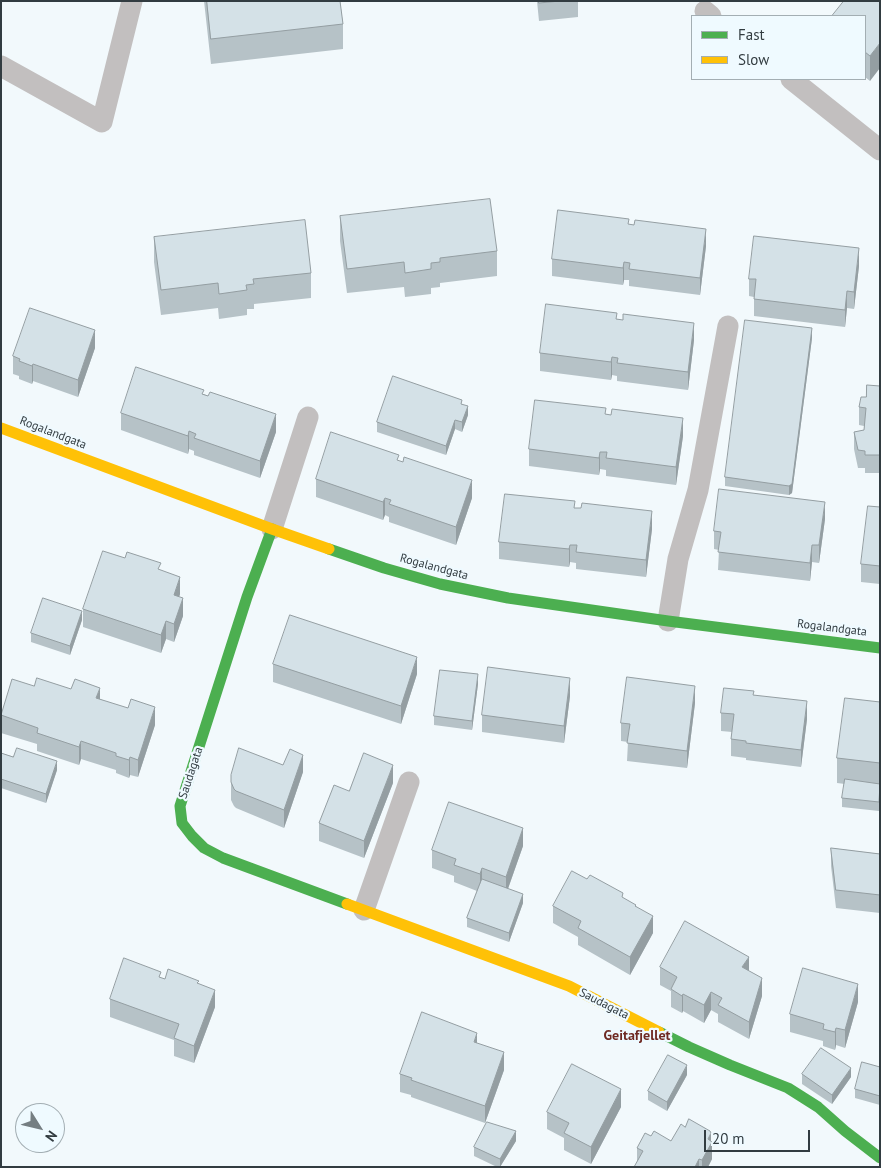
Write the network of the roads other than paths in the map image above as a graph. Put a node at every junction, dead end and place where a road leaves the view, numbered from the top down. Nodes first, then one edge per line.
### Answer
1 (132, 1) edge
2 (1, 66) edge
3 (792, 80) edge
4 (880, 150) edge
5 (728, 326) dead end
6 (308, 417) dead end
7 (1, 428) edge
8 (272, 529) junction
9 (668, 622) junction
10 (880, 648) edge
11 (409, 782) dead end
12 (364, 910) junction
13 (880, 1158) edge

1 - 2 lane
3 - 4 lane
5 - 9 lane
6 - 8 lane
7 - 8 street, Rogalandgata
8 - 9 street, Rogalandgata
8 - 12 street, Saudagata
9 - 10 street, Rogalandgata
11 - 12 lane
12 - 13 street, Saudagata

